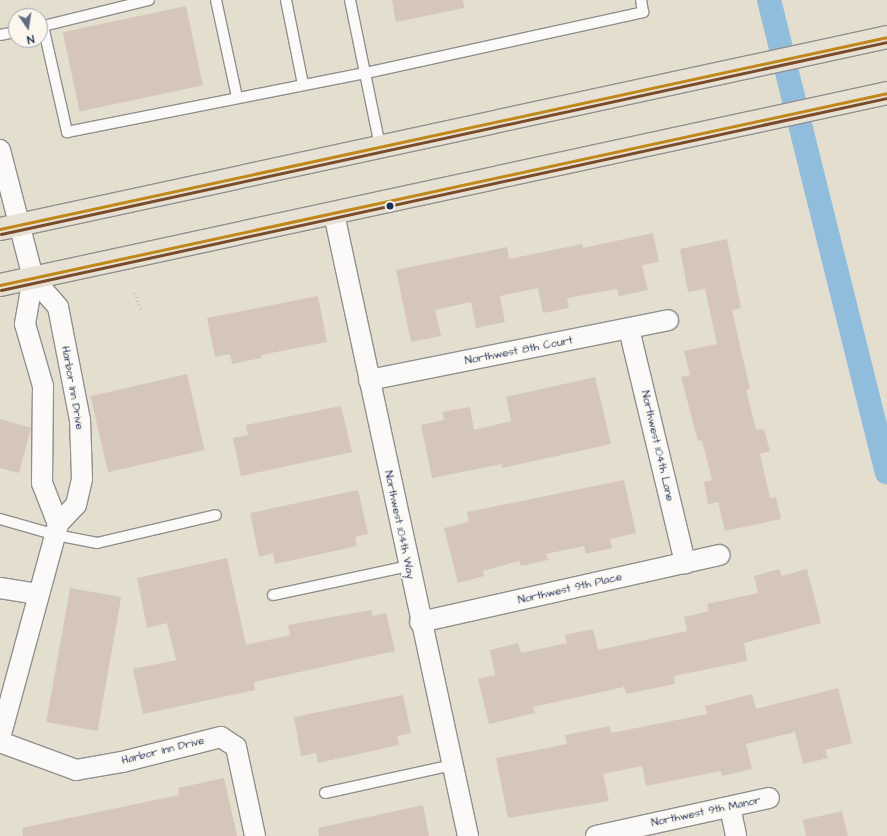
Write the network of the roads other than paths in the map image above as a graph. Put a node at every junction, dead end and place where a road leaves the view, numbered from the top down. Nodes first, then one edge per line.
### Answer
1 (149, 0) edge
2 (216, 0) edge
3 (286, 0) edge
4 (350, 0) edge
5 (640, 0) edge
6 (48, 25) edge
7 (887, 37) edge
8 (47, 48) edge
9 (366, 73) junction
10 (303, 84) junction
11 (887, 93) edge
12 (237, 97) junction
13 (380, 146) junction
14 (0, 150) edge
15 (334, 214) junction
16 (10, 227) edge
17 (33, 278) junction
18 (0, 285) edge
19 (668, 320) dead end
20 (629, 329) junction
21 (70, 378) junction
22 (369, 380) junction
23 (43, 386) junction
24 (216, 515) dead end
25 (0, 519) edge
26 (57, 530) junction
27 (720, 555) dead end
28 (685, 563) junction
29 (408, 566) junction
30 (0, 588) edge
31 (39, 594) junction
32 (274, 595) dead end
33 (420, 622) junction
34 (0, 738) edge
35 (0, 742) edge
36 (452, 765) junction
37 (325, 793) dead end
38 (769, 798) dead end
39 (730, 807) junction
40 (255, 836) edge
41 (468, 836) edge
42 (596, 836) edge
43 (736, 836) edge

1 - 6 lane
2 - 12 lane
3 - 10 lane
4 - 9 lane
5 - 9 lane
7 - 13 main road
8 - 12 lane
9 - 10 lane
9 - 13 lane
10 - 12 lane
11 - 15 main road
13 - 16 main road
14 - 16 street, Harbor Inn Drive
15 - 17 main road
15 - 22 street, Northwest 104th Way
16 - 17 street, Harbor Inn Drive
17 - 18 main road
17 - 21 street, Harbor Inn Drive
17 - 23 street, Harbor Inn Drive
19 - 20 street, Northwest 8th Court
20 - 22 street, Northwest 8th Court
20 - 28 street, Northwest 104th Lane
21 - 23 street
21 - 26 street, Harbor Inn Drive
22 - 29 street, Northwest 104th Way
23 - 26 street, Harbor Inn Drive
24 - 26 lane
25 - 26 lane
26 - 31 street, Harbor Inn Drive
27 - 28 street, Northwest 9th Place
28 - 33 street, Northwest 9th Place
29 - 32 lane
29 - 33 street, Northwest 104th Way
30 - 31 street
31 - 34 street, Harbor Inn Drive
33 - 36 street, Northwest 104th Way
35 - 40 street, Harbor Inn Drive
36 - 37 lane
36 - 41 street, Northwest 104th Way
38 - 39 street, Northwest 9th Manor
39 - 42 street, Northwest 9th Manor
39 - 43 street

